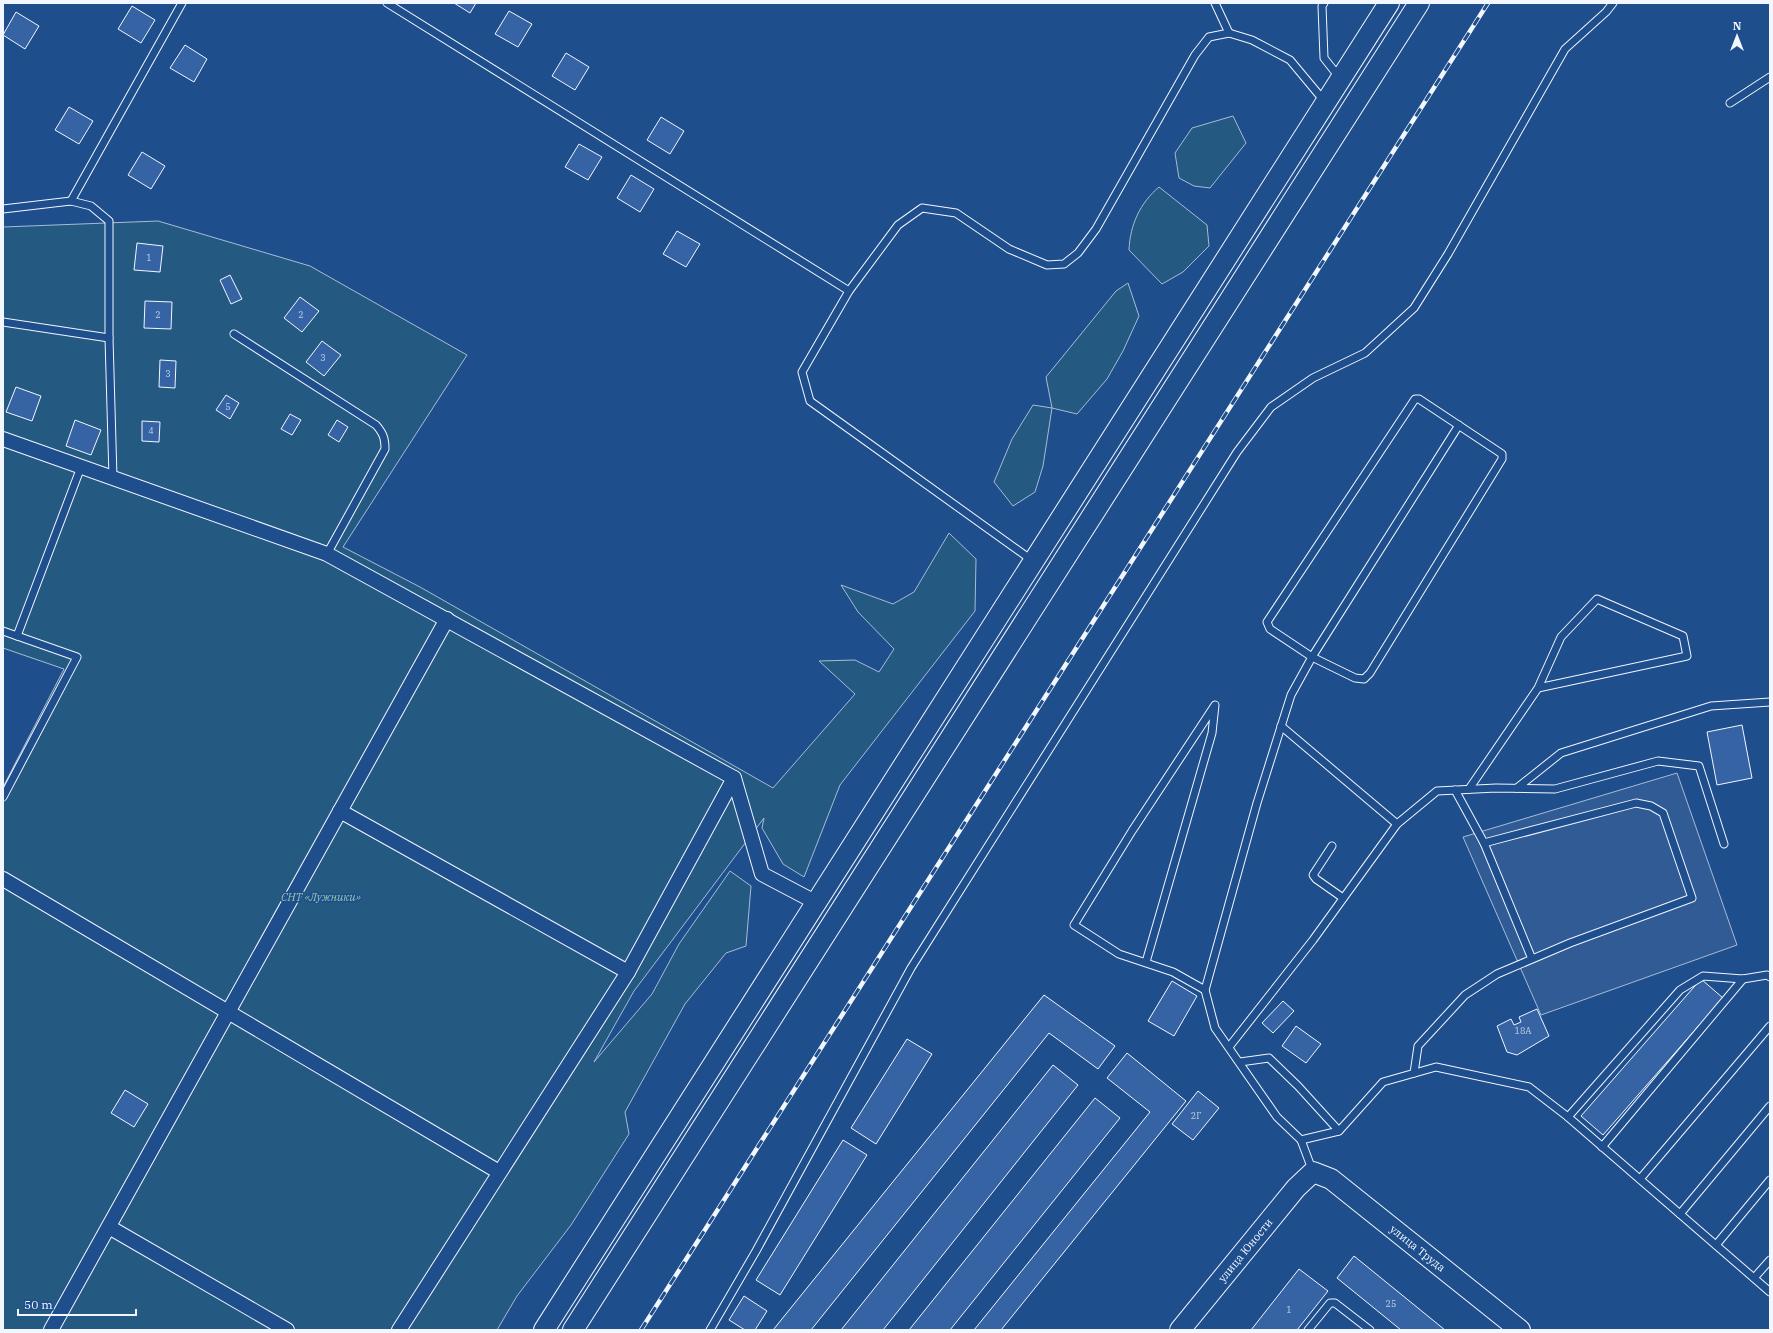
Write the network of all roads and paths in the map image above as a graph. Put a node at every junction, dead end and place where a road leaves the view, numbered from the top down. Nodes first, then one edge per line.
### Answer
1 (182, 3) edge
2 (387, 3) edge
3 (1215, 3) edge
4 (1324, 3) edge
5 (1389, 3) edge
6 (1419, 3) edge
7 (1613, 3) edge
8 (1230, 33) junction
9 (1770, 77) edge
10 (1340, 79) junction
11 (1325, 102) junction
12 (1730, 104) dead end
13 (71, 201) junction
14 (3, 209) edge
15 (850, 291) junction
16 (3, 322) edge
17 (234, 334) dead end
18 (109, 338) junction
19 (1459, 425) junction
20 (3, 439) edge
21 (81, 466) junction
22 (113, 478) junction
23 (327, 554) junction
24 (1033, 561) junction
25 (447, 619) junction
26 (3, 631) edge
27 (17, 636) junction
28 (1312, 657) junction
29 (1538, 688) junction
30 (1770, 702) edge
31 (1281, 726) junction
32 (734, 778) junction
33 (1517, 788) junction
34 (1455, 790) junction
35 (1469, 790) junction
36 (3, 797) edge
37 (340, 811) junction
38 (1396, 824) junction
39 (1484, 843) junction
40 (1724, 844) dead end
41 (1332, 846) dead end
42 (3, 879) edge
43 (1343, 898) junction
44 (817, 903) junction
45 (1532, 959) junction
46 (1146, 962) junction
47 (628, 972) junction
48 (1770, 977) edge
49 (1743, 979) junction
50 (1205, 990) junction
51 (229, 1012) junction
52 (1770, 1026) edge
53 (1229, 1047) junction
54 (1240, 1062) junction
55 (1414, 1073) junction
56 (1770, 1106) edge
57 (1568, 1117) junction
58 (1339, 1131) junction
59 (1301, 1140) junction
60 (1602, 1147) junction
61 (499, 1172) junction
62 (1313, 1172) junction
63 (1640, 1179) junction
64 (1770, 1180) edge
65 (1680, 1214) junction
66 (109, 1227) junction
67 (1716, 1245) junction
68 (1770, 1260) edge
69 (1754, 1278) junction
70 (1770, 1292) edge
71 (51, 1330) edge
72 (287, 1330) edge
73 (399, 1330) edge
74 (544, 1330) edge
75 (573, 1330) edge
76 (710, 1330) edge
77 (1180, 1330) edge
78 (1308, 1330) edge
79 (1370, 1330) edge
80 (1520, 1330) edge

1 - 13 lane
2 - 15 lane
3 - 8 lane
4 - 10 lane
5 - 10 main road
6 - 75 main road
7 - 76 lane
8 - 11 lane
8 - 15 lane
9 - 12 lane
10 - 11 main road
11 - 24 main road
13 - 14 lane
13 - 18 lane
15 - 24 lane
16 - 18 lane
17 - 23 lane
18 - 22 lane
19 - 28 lane
19 - 28 lane
19 - 28 lane
20 - 21 street
21 - 22 street
21 - 27 lane
22 - 23 street
23 - 25 street
24 - 44 main road
25 - 32 street
25 - 37 street
26 - 27 lane
27 - 36 lane
28 - 31 lane
29 - 29 lane
29 - 35 lane
30 - 33 lane
31 - 38 lane
31 - 50 lane
32 - 44 street
32 - 47 street
33 - 35 lane
33 - 40 lane
34 - 35 lane
34 - 38 lane
34 - 39 lane
37 - 47 street
37 - 51 street
38 - 43 lane
39 - 45 lane
39 - 45 lane
41 - 43 lane
42 - 51 street
43 - 53 lane
44 - 74 main road
45 - 55 lane
46 - 46 lane
46 - 50 lane
47 - 61 street
48 - 49 lane
49 - 57 lane
49 - 60 lane
50 - 53 lane
51 - 61 street
51 - 66 street
52 - 63 lane
53 - 54 lane
54 - 58 lane
54 - 59 lane
55 - 57 lane
55 - 58 lane
56 - 65 lane
57 - 60 lane
58 - 59 lane
59 - 62 lane
60 - 63 lane
61 - 73 street
62 - 77 main road, улица Юности
62 - 80 main road, улица Труда
63 - 65 lane
64 - 67 lane
65 - 67 lane
66 - 71 street
66 - 72 street
67 - 69 lane
68 - 69 lane
69 - 70 lane
78 - 79 lane

